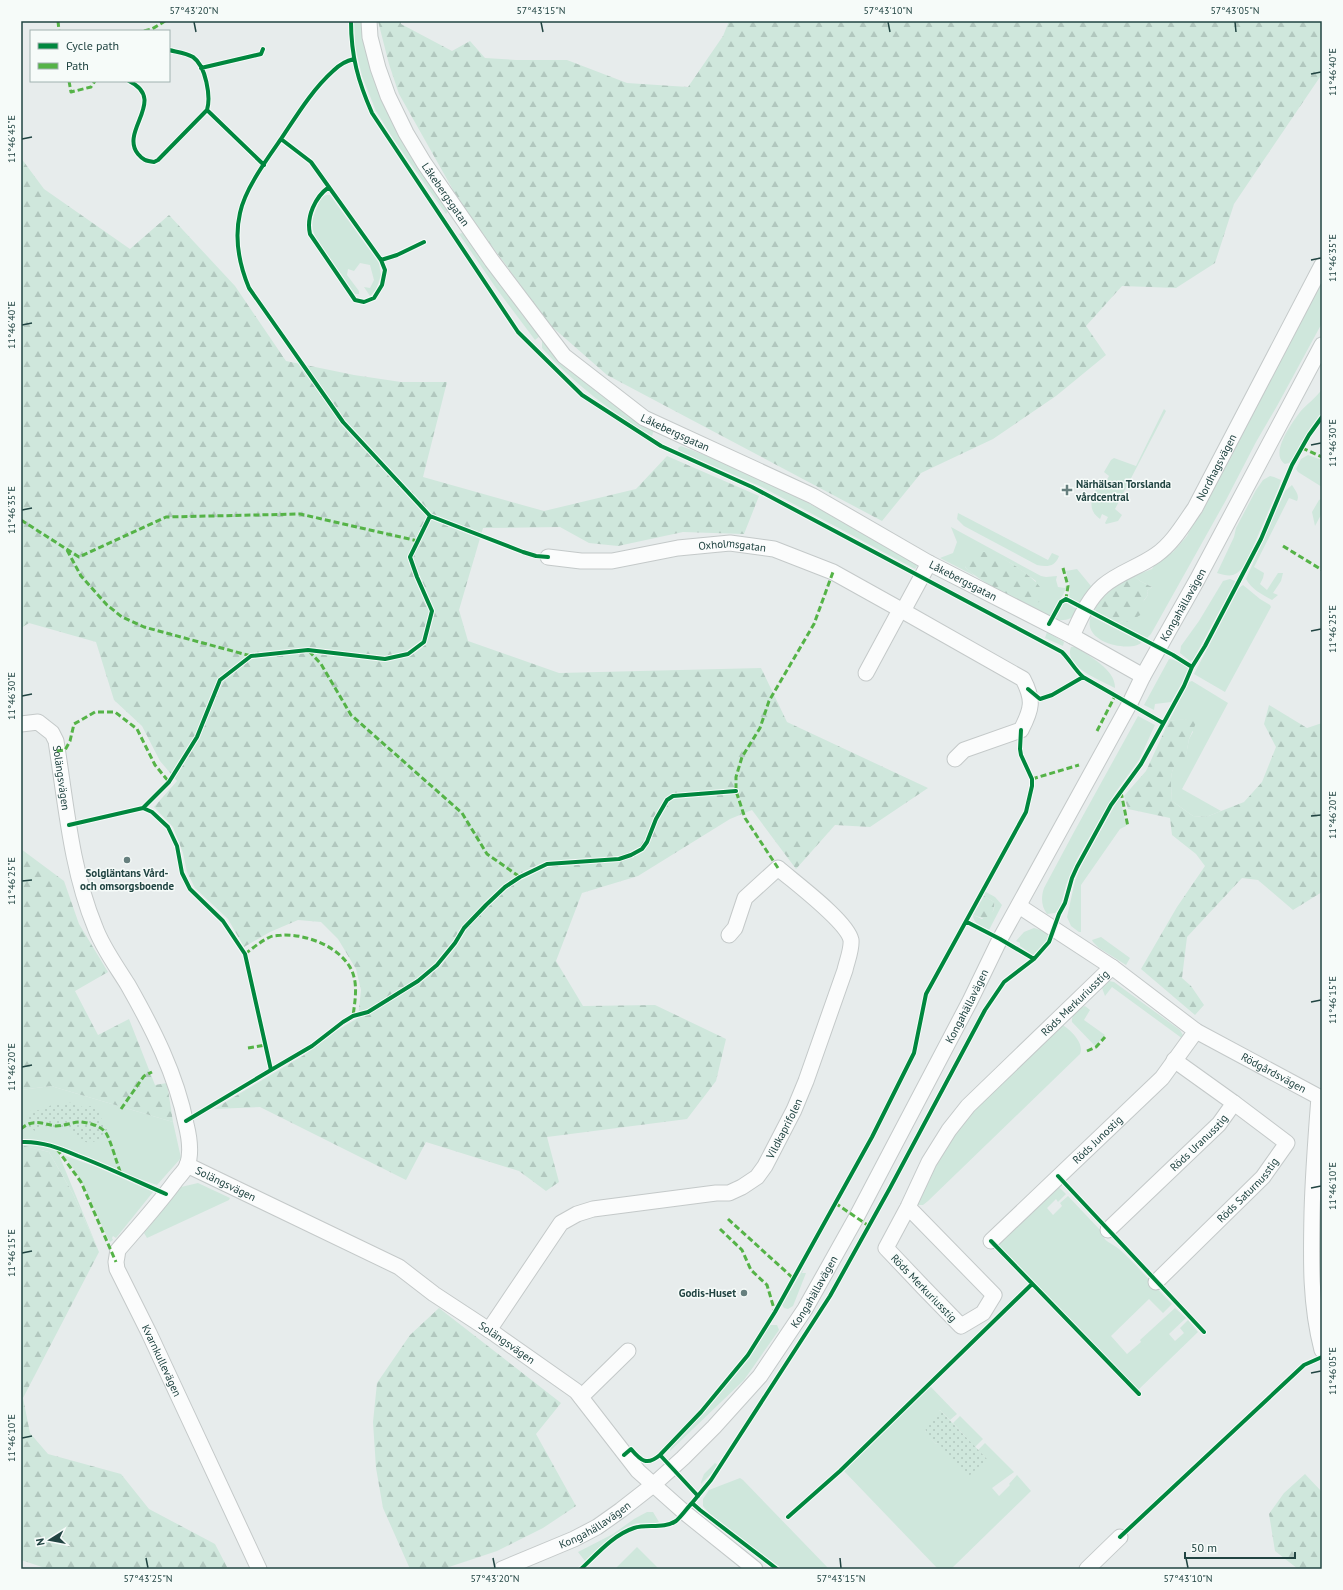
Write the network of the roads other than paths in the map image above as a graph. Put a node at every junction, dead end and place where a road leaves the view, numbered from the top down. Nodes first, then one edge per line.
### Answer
1 (369, 21) edge
2 (1322, 265) edge
3 (1322, 345) edge
4 (548, 557) dead end
5 (929, 563) junction
6 (902, 610) junction
7 (1072, 636) junction
8 (866, 673) dead end
9 (1143, 676) junction
10 (21, 724) edge
11 (955, 760) dead end
12 (1019, 906) junction
13 (729, 935) dead end
14 (1112, 967) junction
15 (1196, 1031) junction
16 (1174, 1060) junction
17 (1321, 1094) edge
18 (1234, 1103) junction
19 (187, 1165) junction
20 (908, 1207) junction
21 (1108, 1230) dead end
22 (990, 1241) dead end
23 (1156, 1282) dead end
24 (489, 1330) junction
25 (1322, 1350) edge
26 (628, 1351) dead end
27 (581, 1397) junction
28 (653, 1485) junction
29 (1120, 1537) dead end
30 (259, 1569) edge
31 (502, 1569) edge
32 (755, 1569) edge
33 (1087, 1569) edge

1 - 5 street, Låkebergsgatan
2 - 7 street, Nordhagsvägen
3 - 9 street, Kongahällavägen
4 - 6 street, Oxholmsgatan
5 - 6 street
5 - 7 street, Låkebergsgatan
6 - 8 street
6 - 11 street, Oxholmsgatan
7 - 9 street, Låkebergsgatan
9 - 12 street, Kongahällavägen
10 - 19 street, Solängsvägen
12 - 14 street, Rödgårdsvägen
12 - 28 street, Kongahällavägen
13 - 24 street, Vildkaprifolen
14 - 15 street, Rödgårdsvägen
14 - 20 street, Röds Merkuriusstig
15 - 16 street, Röds Junostig
15 - 17 street, Rödgårdsvägen
16 - 18 street, Röds Uranusstig
16 - 22 street, Röds Junostig
17 - 25 street, Rödgårdsvägen
18 - 21 street, Röds Uranusstig
18 - 23 street, Röds Saturnusstig
19 - 24 street, Solängsvägen
19 - 30 street, Kvarnkullevägen
20 - 20 street, Röds Merkuriusstig
24 - 27 street, Solängsvägen
26 - 27 street
27 - 28 street, Solängsvägen
28 - 31 street, Kongahällavägen
28 - 32 street, Solängsvägen
29 - 33 street

